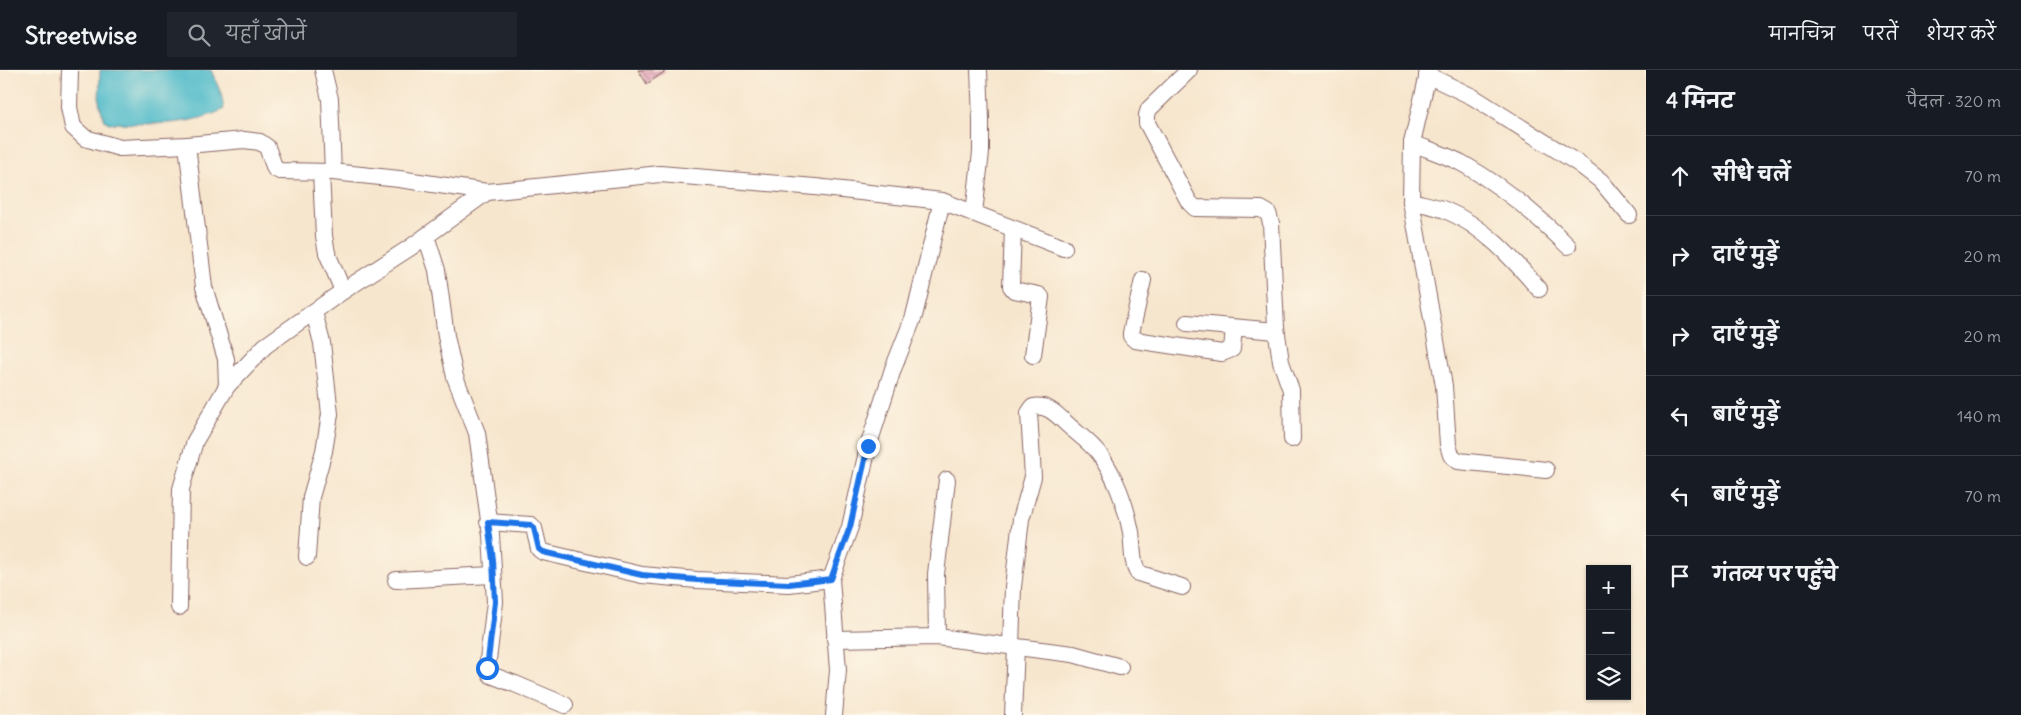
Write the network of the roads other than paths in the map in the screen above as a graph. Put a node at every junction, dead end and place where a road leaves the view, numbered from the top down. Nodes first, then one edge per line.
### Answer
1 (70, 70) edge
2 (323, 70) edge
3 (979, 70) edge
4 (1189, 70) edge
5 (1428, 72) edge
6 (1412, 143) junction
7 (187, 146) junction
8 (327, 172) junction
9 (487, 192) junction
10 (942, 201) junction
11 (1411, 201) junction
12 (974, 213) junction
13 (1629, 215) dead end
14 (1012, 229) junction
15 (426, 236) junction
16 (1568, 246) dead end
17 (1064, 248) dead end
18 (1143, 280) dead end
19 (1539, 289) dead end
20 (343, 291) junction
21 (314, 312) junction
22 (1187, 323) dead end
23 (1234, 328) junction
24 (1276, 331) junction
25 (1033, 355) dead end
26 (227, 386) junction
27 (1292, 438) dead end
28 (1546, 470) dead end
29 (947, 480) dead end
30 (488, 522) junction
31 (307, 557) dead end
32 (492, 575) junction
33 (831, 579) junction
34 (396, 580) dead end
35 (1182, 587) dead end
36 (179, 607) dead end
37 (937, 638) junction
38 (835, 639) junction
39 (1014, 646) junction
40 (1120, 667) dead end
41 (565, 705) dead end
42 (834, 715) edge
43 (1012, 715) edge

1 - 7 street
2 - 8 street
3 - 12 street
4 - 24 street
5 - 6 street
5 - 13 street
6 - 11 street
6 - 16 street
7 - 8 street
7 - 26 street
8 - 9 street
8 - 20 street
9 - 10 street
9 - 15 street
10 - 12 street
10 - 33 street
11 - 19 street
11 - 28 street
12 - 14 street
14 - 17 street
14 - 25 street
15 - 20 street
15 - 30 street
18 - 23 street
20 - 21 street
21 - 26 street
21 - 31 street
22 - 23 street
23 - 24 street
24 - 27 street
26 - 36 street
29 - 37 street
30 - 32 street
30 - 33 street
32 - 34 street
32 - 41 street
33 - 38 street
35 - 39 street
37 - 38 street
37 - 39 street
38 - 42 street
39 - 40 street
39 - 43 street

